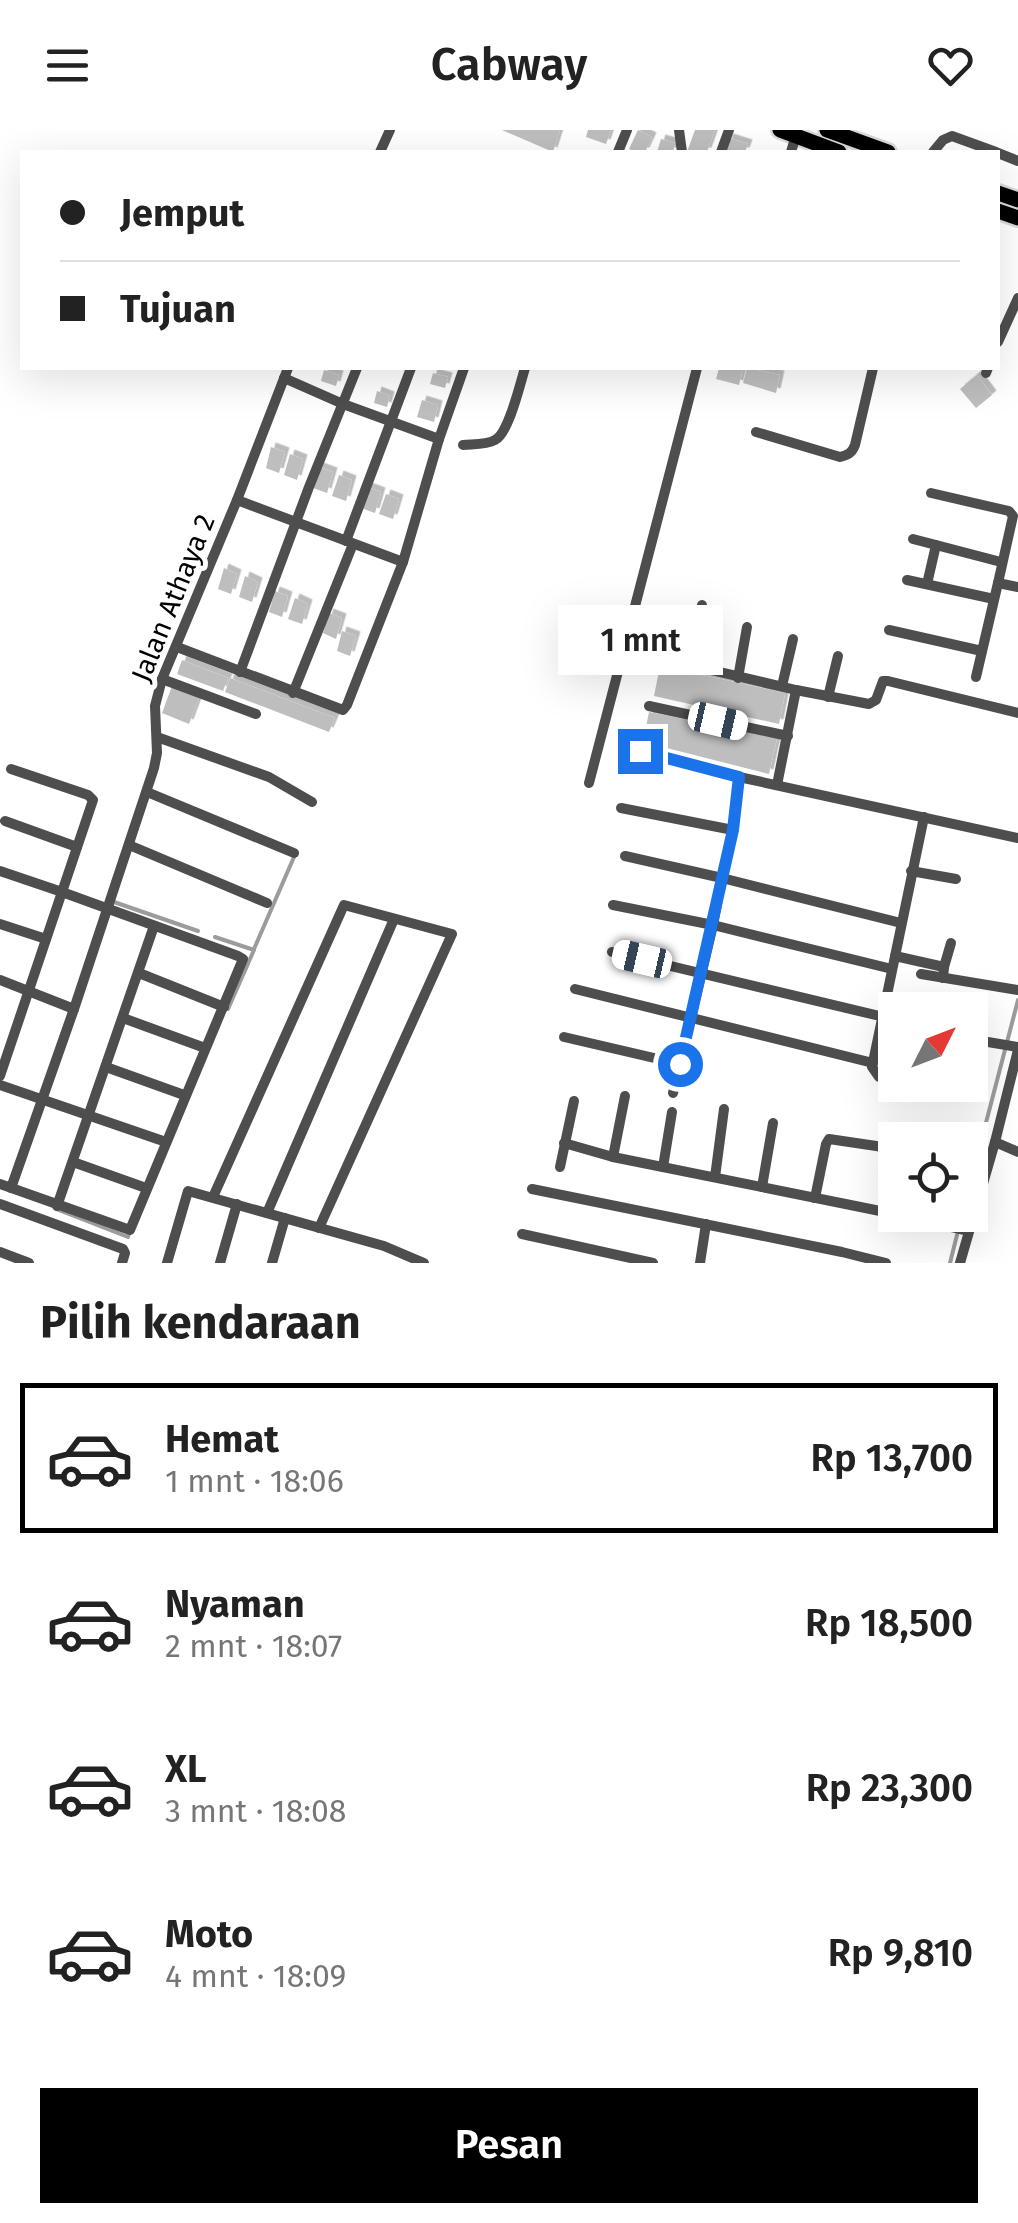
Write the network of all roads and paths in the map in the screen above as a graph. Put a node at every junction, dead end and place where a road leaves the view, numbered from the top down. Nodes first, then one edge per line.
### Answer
1 (826, 130) edge
2 (797, 139) edge
3 (833, 150) edge
4 (882, 150) edge
5 (935, 150) edge
6 (989, 150) edge
7 (1018, 298) edge
8 (1000, 338) edge
9 (356, 370) edge
10 (410, 370) edge
11 (463, 370) edge
12 (525, 370) edge
13 (696, 370) edge
14 (874, 370) edge
15 (286, 373) edge
16 (343, 404) junction
17 (391, 420) junction
18 (756, 432) dead end
19 (439, 439) junction
20 (463, 445) dead end
21 (930, 493) dead end
22 (237, 500) junction
23 (296, 522) junction
24 (913, 539) dead end
25 (350, 543) junction
26 (936, 545) junction
27 (403, 562) junction
28 (1001, 562) junction
29 (907, 580) dead end
30 (927, 584) junction
31 (998, 584) junction
32 (1018, 588) edge
33 (994, 599) junction
34 (702, 606) dead end
35 (747, 626) dead end
36 (890, 630) dead end
37 (793, 639) dead end
38 (177, 647) junction
39 (982, 651) junction
40 (838, 656) dead end
41 (660, 658) dead end
42 (686, 666) junction
43 (240, 672) junction
44 (976, 677) dead end
45 (738, 678) junction
46 (162, 680) junction
47 (782, 686) junction
48 (796, 690) junction
49 (293, 693) junction
50 (828, 696) junction
51 (649, 706) dead end
52 (1018, 713) edge
53 (256, 714) dead end
54 (788, 736) junction
55 (157, 737) junction
56 (640, 751) dead end
57 (11, 769) dead end
58 (739, 777) junction
59 (589, 783) dead end
60 (777, 786) junction
61 (147, 792) junction
62 (312, 802) dead end
63 (621, 808) dead end
64 (924, 817) junction
65 (5, 821) dead end
66 (733, 830) junction
67 (1018, 838) edge
68 (128, 845) junction
69 (77, 847) junction
70 (294, 853) dead end
71 (625, 856) dead end
72 (0, 870) edge
73 (911, 871) junction
74 (722, 878) junction
75 (956, 879) dead end
76 (62, 892) junction
77 (267, 902) dead end
78 (613, 905) dead end
79 (108, 908) junction
80 (394, 919) junction
81 (902, 923) junction
82 (0, 924) edge
83 (713, 925) junction
84 (154, 926) junction
85 (46, 940) junction
86 (950, 942) dead end
87 (612, 952) dead end
88 (895, 956) junction
89 (892, 969) junction
90 (138, 972) junction
91 (944, 973) junction
92 (702, 974) junction
93 (922, 974) dead end
94 (0, 980) edge
95 (575, 989) dead end
96 (1018, 990) edge
97 (28, 991) junction
98 (888, 992) edge
99 (224, 1006) junction
100 (74, 1009) junction
101 (878, 1016) edge
102 (123, 1018) junction
103 (690, 1018) junction
104 (0, 1033) edge
105 (564, 1037) dead end
106 (13, 1038) junction
107 (988, 1042) edge
108 (878, 1044) edge
109 (204, 1048) junction
110 (1018, 1048) edge
111 (874, 1062) junction
112 (680, 1064) junction
113 (106, 1067) junction
114 (0, 1076) edge
115 (878, 1076) edge
116 (0, 1085) edge
117 (673, 1093) dead end
118 (184, 1095) junction
119 (625, 1096) dead end
120 (43, 1098) junction
121 (574, 1101) dead end
122 (724, 1109) dead end
123 (672, 1112) dead end
124 (89, 1115) junction
125 (773, 1122) dead end
126 (166, 1142) junction
127 (995, 1142) junction
128 (564, 1144) junction
129 (878, 1147) edge
130 (1018, 1152) edge
131 (988, 1156) edge
132 (613, 1157) junction
133 (73, 1162) junction
134 (560, 1167) dead end
135 (663, 1167) junction
136 (714, 1177) junction
137 (6, 1186) edge
138 (762, 1187) junction
139 (146, 1188) junction
140 (532, 1189) dead end
141 (213, 1198) junction
142 (815, 1198) junction
143 (0, 1204) edge
144 (237, 1204) junction
145 (57, 1206) junction
146 (878, 1211) edge
147 (268, 1213) junction
148 (285, 1218) junction
149 (706, 1224) junction
150 (319, 1228) junction
151 (968, 1232) edge
152 (522, 1234) dead end
153 (0, 1252) edge
154 (842, 1257) edge
155 (29, 1263) edge
156 (122, 1263) edge
157 (166, 1263) edge
158 (220, 1263) edge
159 (272, 1263) edge
160 (424, 1263) edge
161 (654, 1263) edge
162 (700, 1263) edge
163 (886, 1263) edge
164 (960, 1263) edge

1 - 4 highway
2 - 3 highway
5 - 6 street
7 - 8 street
9 - 16 street
10 - 17 street
11 - 19 street
12 - 20 street
13 - 59 street
14 - 18 street
15 - 16 street
15 - 22 street, Jalan Athaya 2
16 - 17 street
16 - 23 street
17 - 19 street
17 - 25 street
19 - 27 street
21 - 28 street
22 - 23 street
22 - 38 street, Jalan Athaya 2
23 - 25 street
23 - 43 street
24 - 26 street
25 - 27 street
25 - 49 street
26 - 28 street
26 - 30 street
27 - 49 street
28 - 31 street
29 - 30 street
30 - 33 street
31 - 32 street
31 - 33 street
33 - 39 street
34 - 42 street
35 - 45 street
36 - 39 street
37 - 47 street
38 - 43 street
38 - 46 street, Jalan Athaya 2
39 - 44 street
40 - 50 street
41 - 42 street
42 - 45 street
43 - 49 street
45 - 47 street
46 - 53 street
46 - 55 street, Jalan Athaya 2
47 - 48 street
48 - 50 street
48 - 54 street
50 - 52 street
51 - 54 street
54 - 60 street
55 - 61 street, Jalan Athaya 2
55 - 62 street
56 - 58 street
57 - 69 street
58 - 60 street
58 - 66 street
60 - 64 street
61 - 68 street, Jalan Athaya 2
61 - 70 street
63 - 66 street
64 - 67 street
64 - 73 street
65 - 69 street
66 - 74 street
68 - 77 street
68 - 79 street, Jalan Athaya 2
69 - 76 street
71 - 74 street
72 - 76 street
73 - 75 street
73 - 81 street
74 - 81 street
74 - 83 street
76 - 79 street
76 - 85 street
78 - 83 street
79 - 84 street
79 - 100 street, Jalan Athaya 2
80 - 141 street
80 - 147 street
80 - 150 street
81 - 88 street
82 - 85 street
83 - 89 street
83 - 92 street
84 - 90 street
84 - 99 street
85 - 97 street
86 - 91 street
87 - 92 street
88 - 89 street
88 - 91 street
89 - 98 street
90 - 99 street
90 - 102 street
91 - 93 street
91 - 96 street
92 - 101 street
92 - 103 street
94 - 97 street
95 - 103 street
97 - 100 street
97 - 106 street
99 - 109 street
100 - 120 street, Jalan Athaya 2
102 - 109 street
102 - 113 street
103 - 111 street
103 - 112 street
104 - 106 street
105 - 112 street
106 - 114 street
107 - 110 street
108 - 111 street
109 - 118 street
110 - 127 street
111 - 115 street
112 - 117 street
113 - 118 street
113 - 124 street
116 - 120 street
118 - 126 street
119 - 132 street
120 - 124 street
120 - 137 street, Jalan Athaya 2
121 - 128 street
122 - 136 street
123 - 135 street
124 - 126 street
124 - 133 street
125 - 138 street
126 - 139 street
127 - 130 street
127 - 131 street
128 - 132 street
128 - 134 street
129 - 142 street
132 - 135 street
133 - 139 street
133 - 145 street
135 - 136 street
136 - 138 street
137 - 145 street
138 - 142 street
139 - 145 street
140 - 149 street
141 - 144 street
141 - 157 street
142 - 146 street
143 - 156 street
144 - 147 street
144 - 158 street
147 - 148 street
148 - 150 street
148 - 159 street
149 - 154 street
149 - 162 street
150 - 160 street
151 - 164 street
152 - 161 street
153 - 155 street
154 - 163 street

